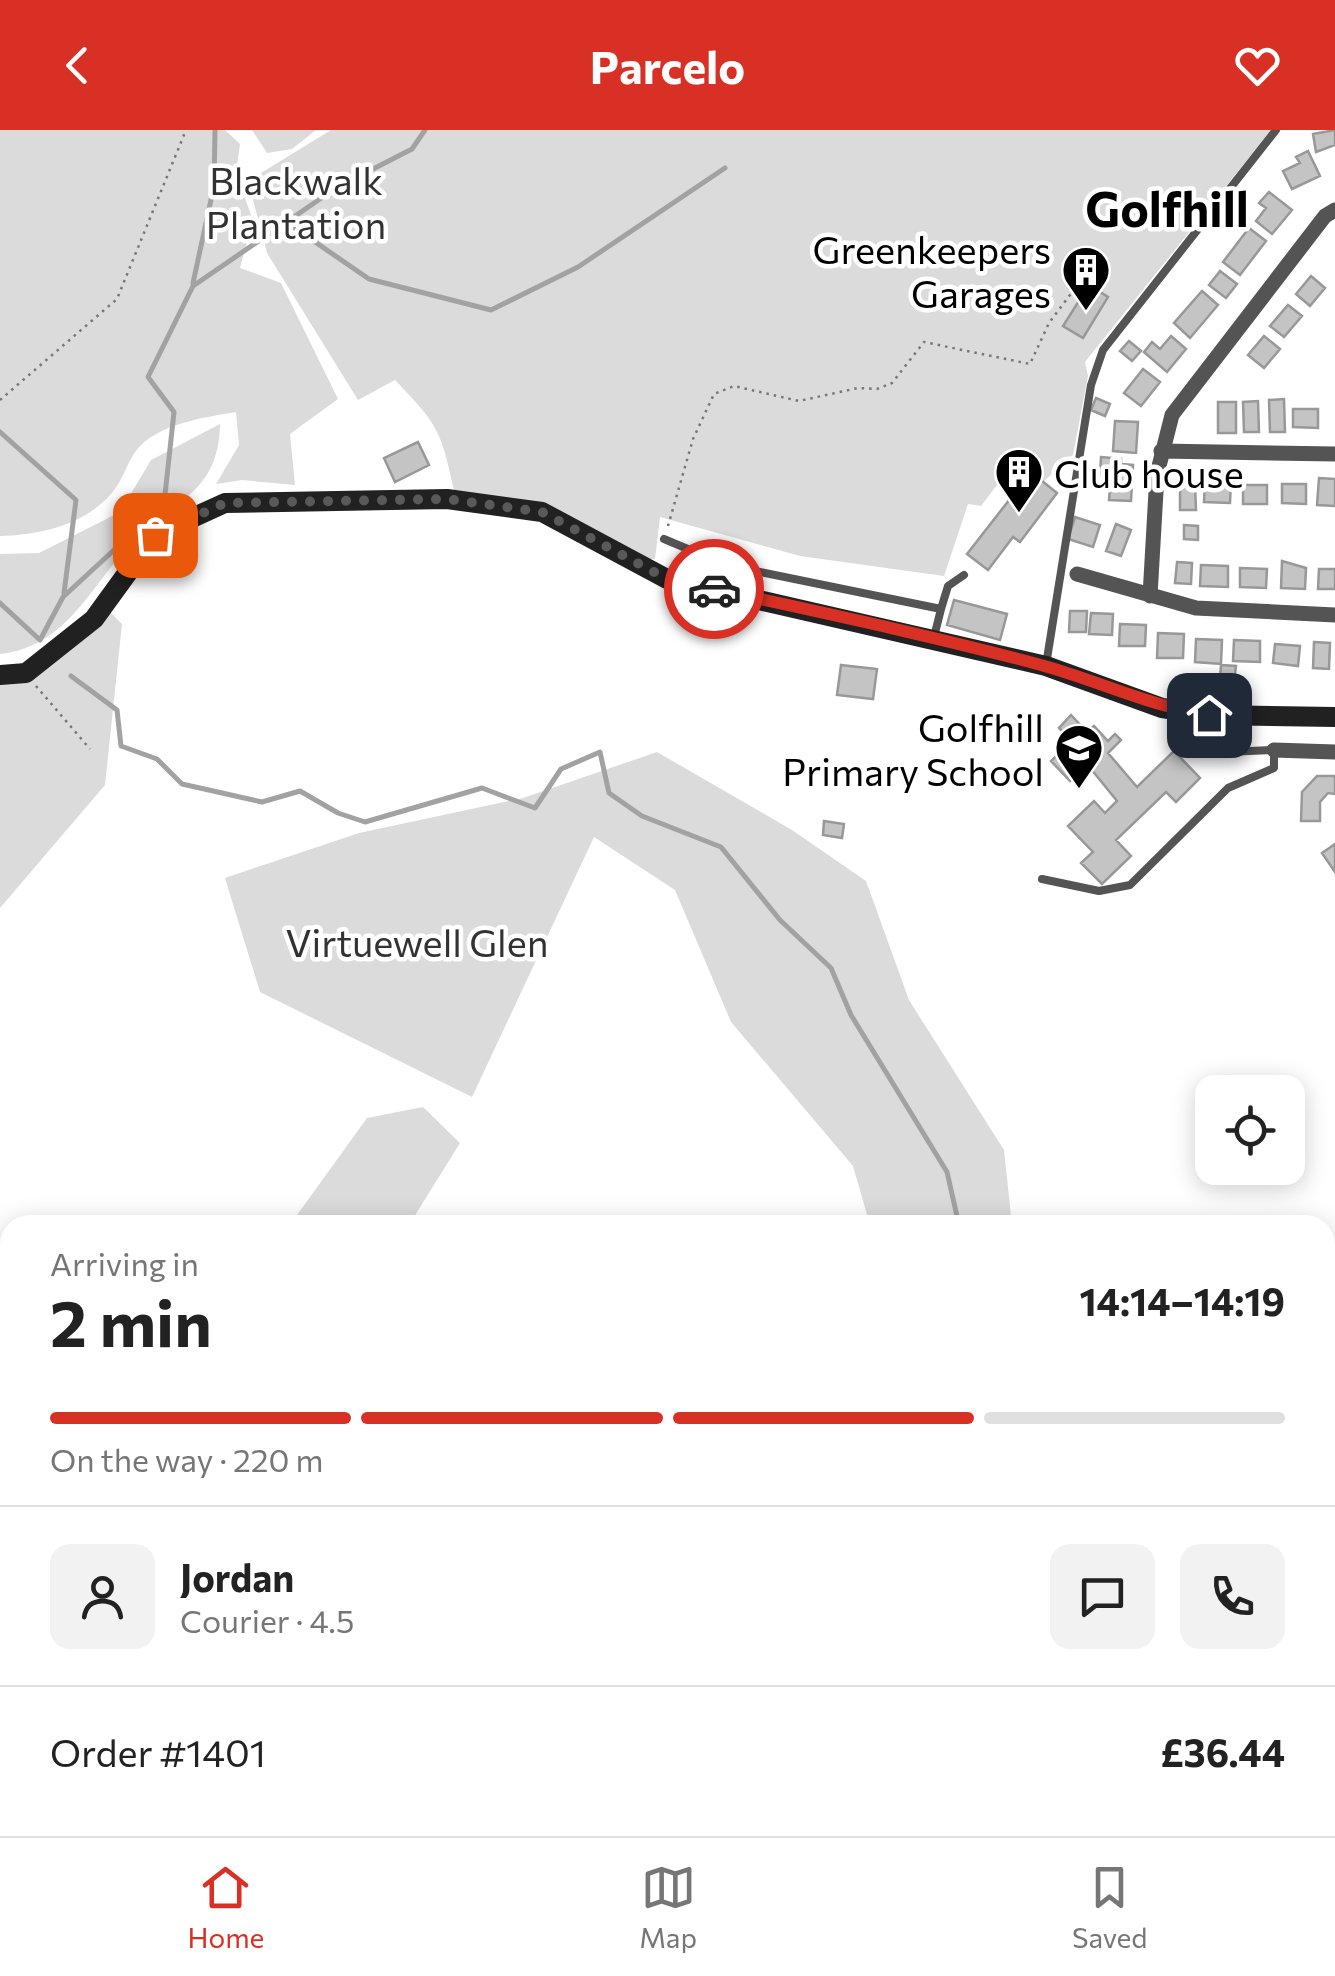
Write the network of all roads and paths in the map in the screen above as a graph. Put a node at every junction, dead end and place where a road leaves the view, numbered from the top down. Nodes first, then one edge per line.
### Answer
1 (186, 130) edge
2 (1276, 130) edge
3 (1335, 210) edge
4 (1082, 279) dead end
5 (0, 400) edge
6 (1161, 451) junction
7 (1335, 454) edge
8 (664, 538) joint
9 (1076, 574) dead end
10 (964, 575) dead end
11 (1150, 596) junction
12 (940, 610) junction
13 (1335, 615) edge
14 (934, 638) junction
15 (1046, 666) junction
16 (26, 674) junction
17 (0, 675) edge
18 (1331, 717) edge
19 (90, 749) dead end
20 (1274, 750) junction
21 (1204, 752) dead end
22 (1331, 752) edge
23 (1042, 879) dead end

1 - 5 path
2 - 15 lane
3 - 6 street
4 - 8 path
6 - 7 street
6 - 11 street
8 - 12 lane
9 - 11 street
10 - 12 lane
11 - 13 street
12 - 14 lane
14 - 15 main road
14 - 16 main road
15 - 18 main road
16 - 17 main road
16 - 19 path
18 - 22 street
20 - 21 lane
20 - 22 street
20 - 23 lane

